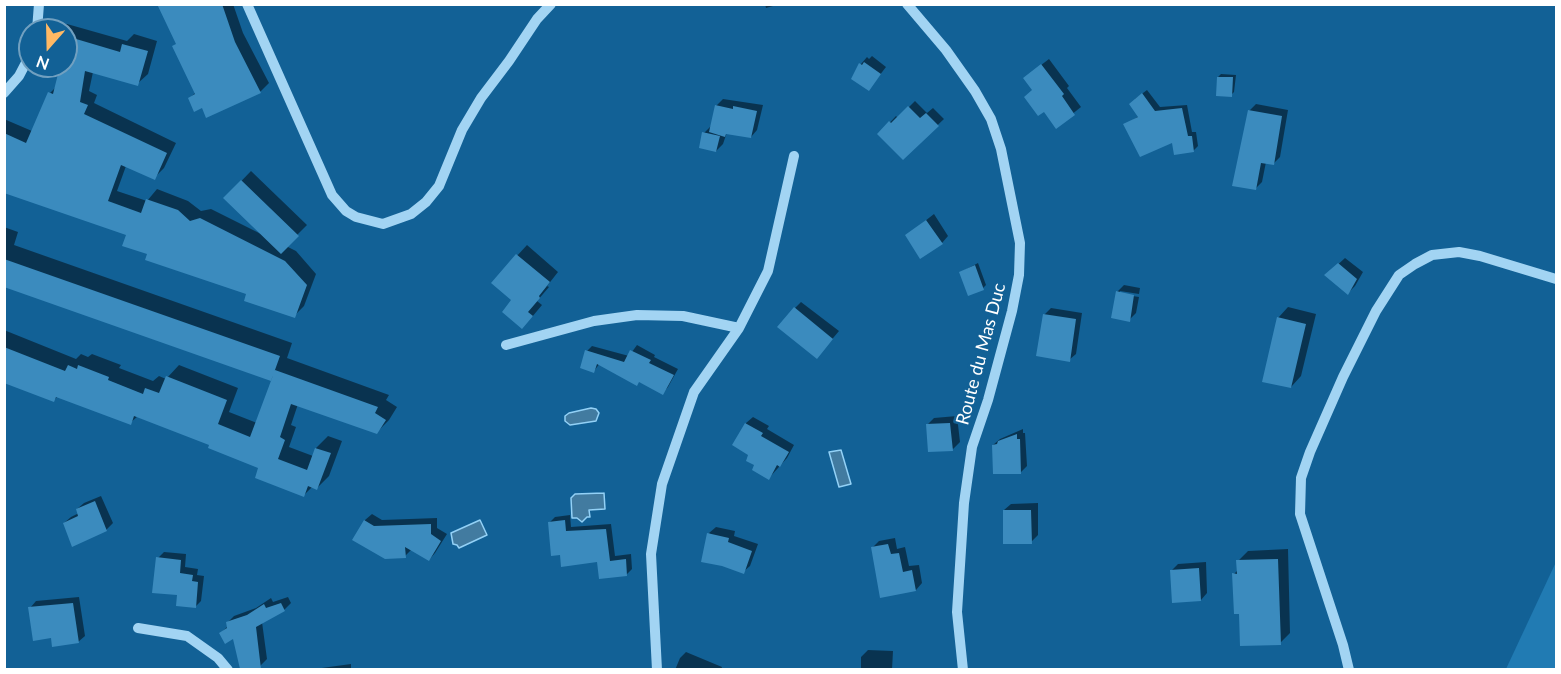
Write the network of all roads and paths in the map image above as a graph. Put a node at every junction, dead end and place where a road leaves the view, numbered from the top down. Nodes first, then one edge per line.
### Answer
1 (247, 4) edge
2 (551, 4) edge
3 (907, 4) edge
4 (18, 77) edge
5 (4, 93) edge
6 (794, 156) dead end
7 (1557, 279) edge
8 (739, 328) junction
9 (506, 345) dead end
10 (138, 628) dead end
11 (228, 669) edge
12 (657, 669) edge
13 (963, 669) edge
14 (1349, 669) edge

1 - 2 street
3 - 13 street, Route du Mas Duc
4 - 5 street
6 - 8 street
7 - 14 street
8 - 9 street
8 - 12 street
10 - 11 street

